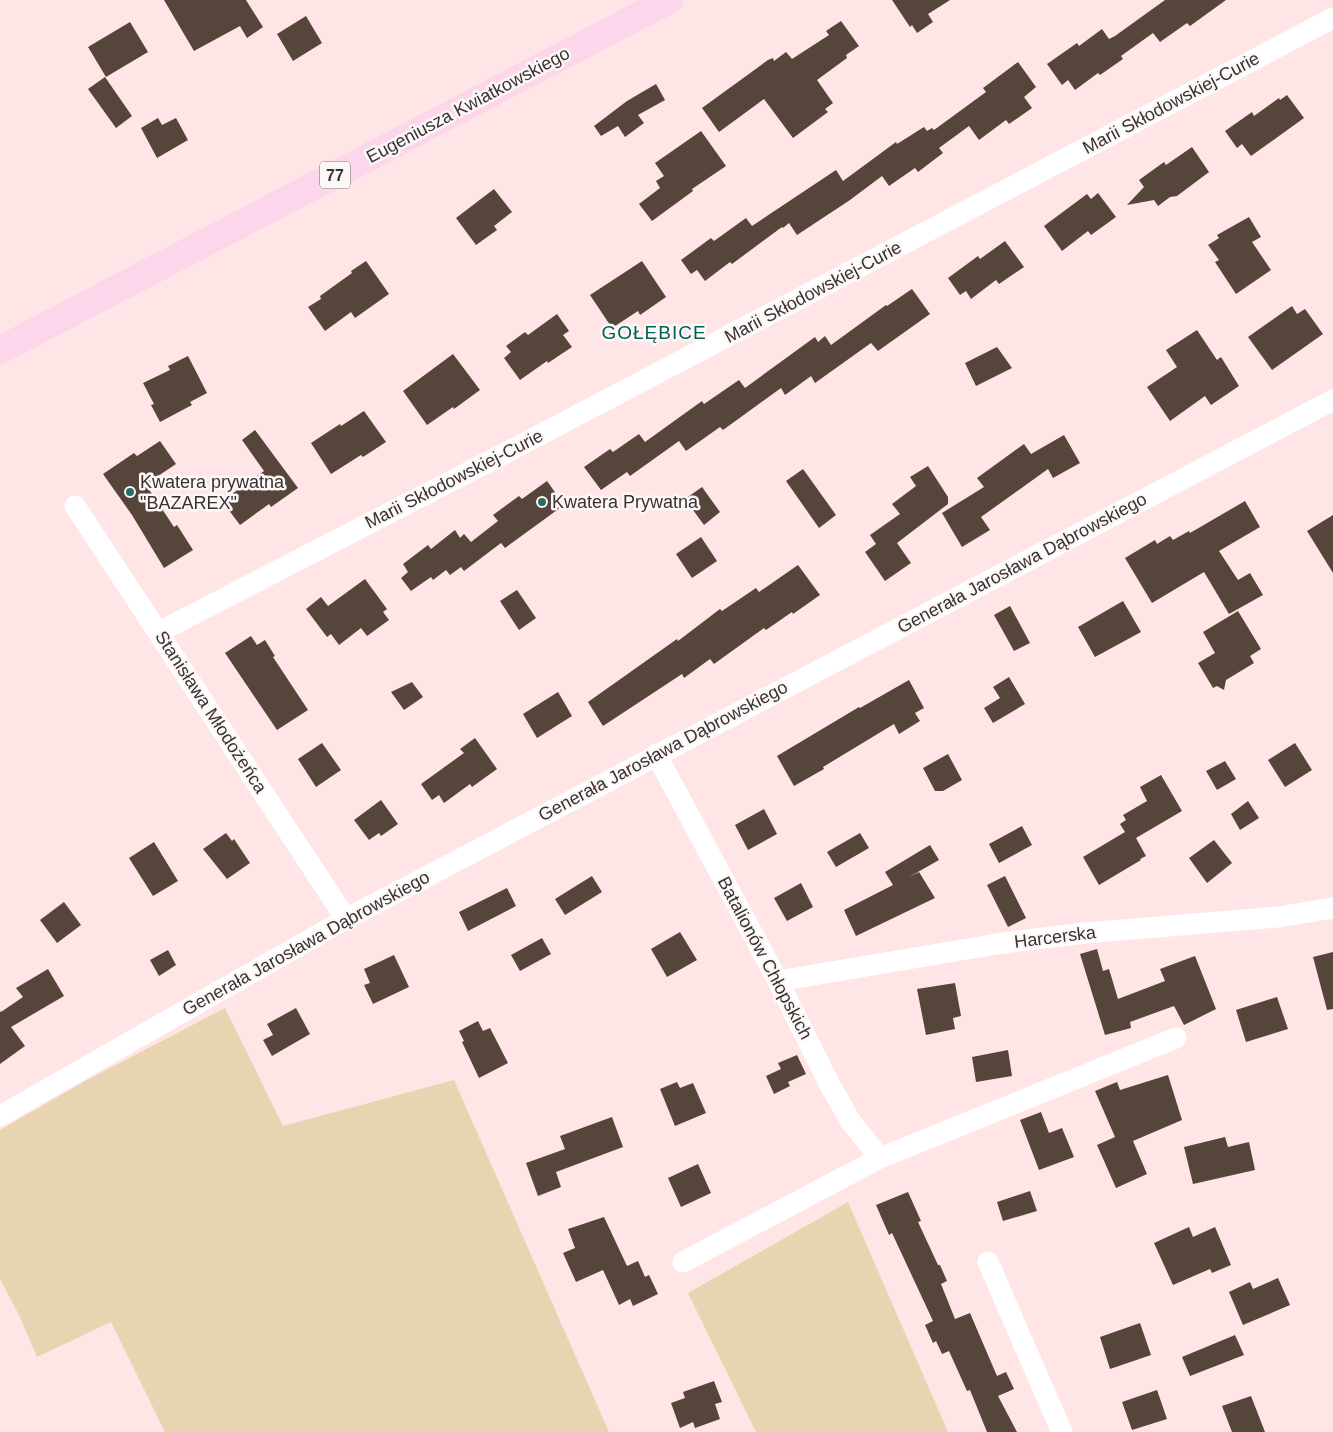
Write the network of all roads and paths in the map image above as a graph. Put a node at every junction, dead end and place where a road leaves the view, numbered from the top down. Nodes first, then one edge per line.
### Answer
1 (669, 0) edge
2 (1333, 18) edge
3 (0, 350) edge
4 (1333, 400) edge
5 (75, 506) dead end
6 (159, 632) junction
7 (656, 754) junction
8 (1333, 908) edge
9 (346, 919) junction
10 (778, 980) junction
11 (1176, 1038) dead end
12 (0, 1116) edge
13 (880, 1158) junction
14 (682, 1262) dead end
15 (988, 1262) dead end
16 (1062, 1432) edge

1 - 3 main road, Eugeniusza Kwiatkowskiego / 77
2 - 6 street, Marii Skłodowskiej-Curie
4 - 7 street, Generała Jarosława Dąbrowskiego
5 - 6 street, Stanisława Młodożeńca
6 - 9 street, Stanisława Młodożeńca
7 - 9 street, Generała Jarosława Dąbrowskiego
7 - 10 street, Batalionów Chłopskich
8 - 10 street, Harcerska
9 - 12 street, Generała Jarosława Dąbrowskiego
10 - 13 street, Batalionów Chłopskich
11 - 13 street
13 - 14 street
15 - 16 street

